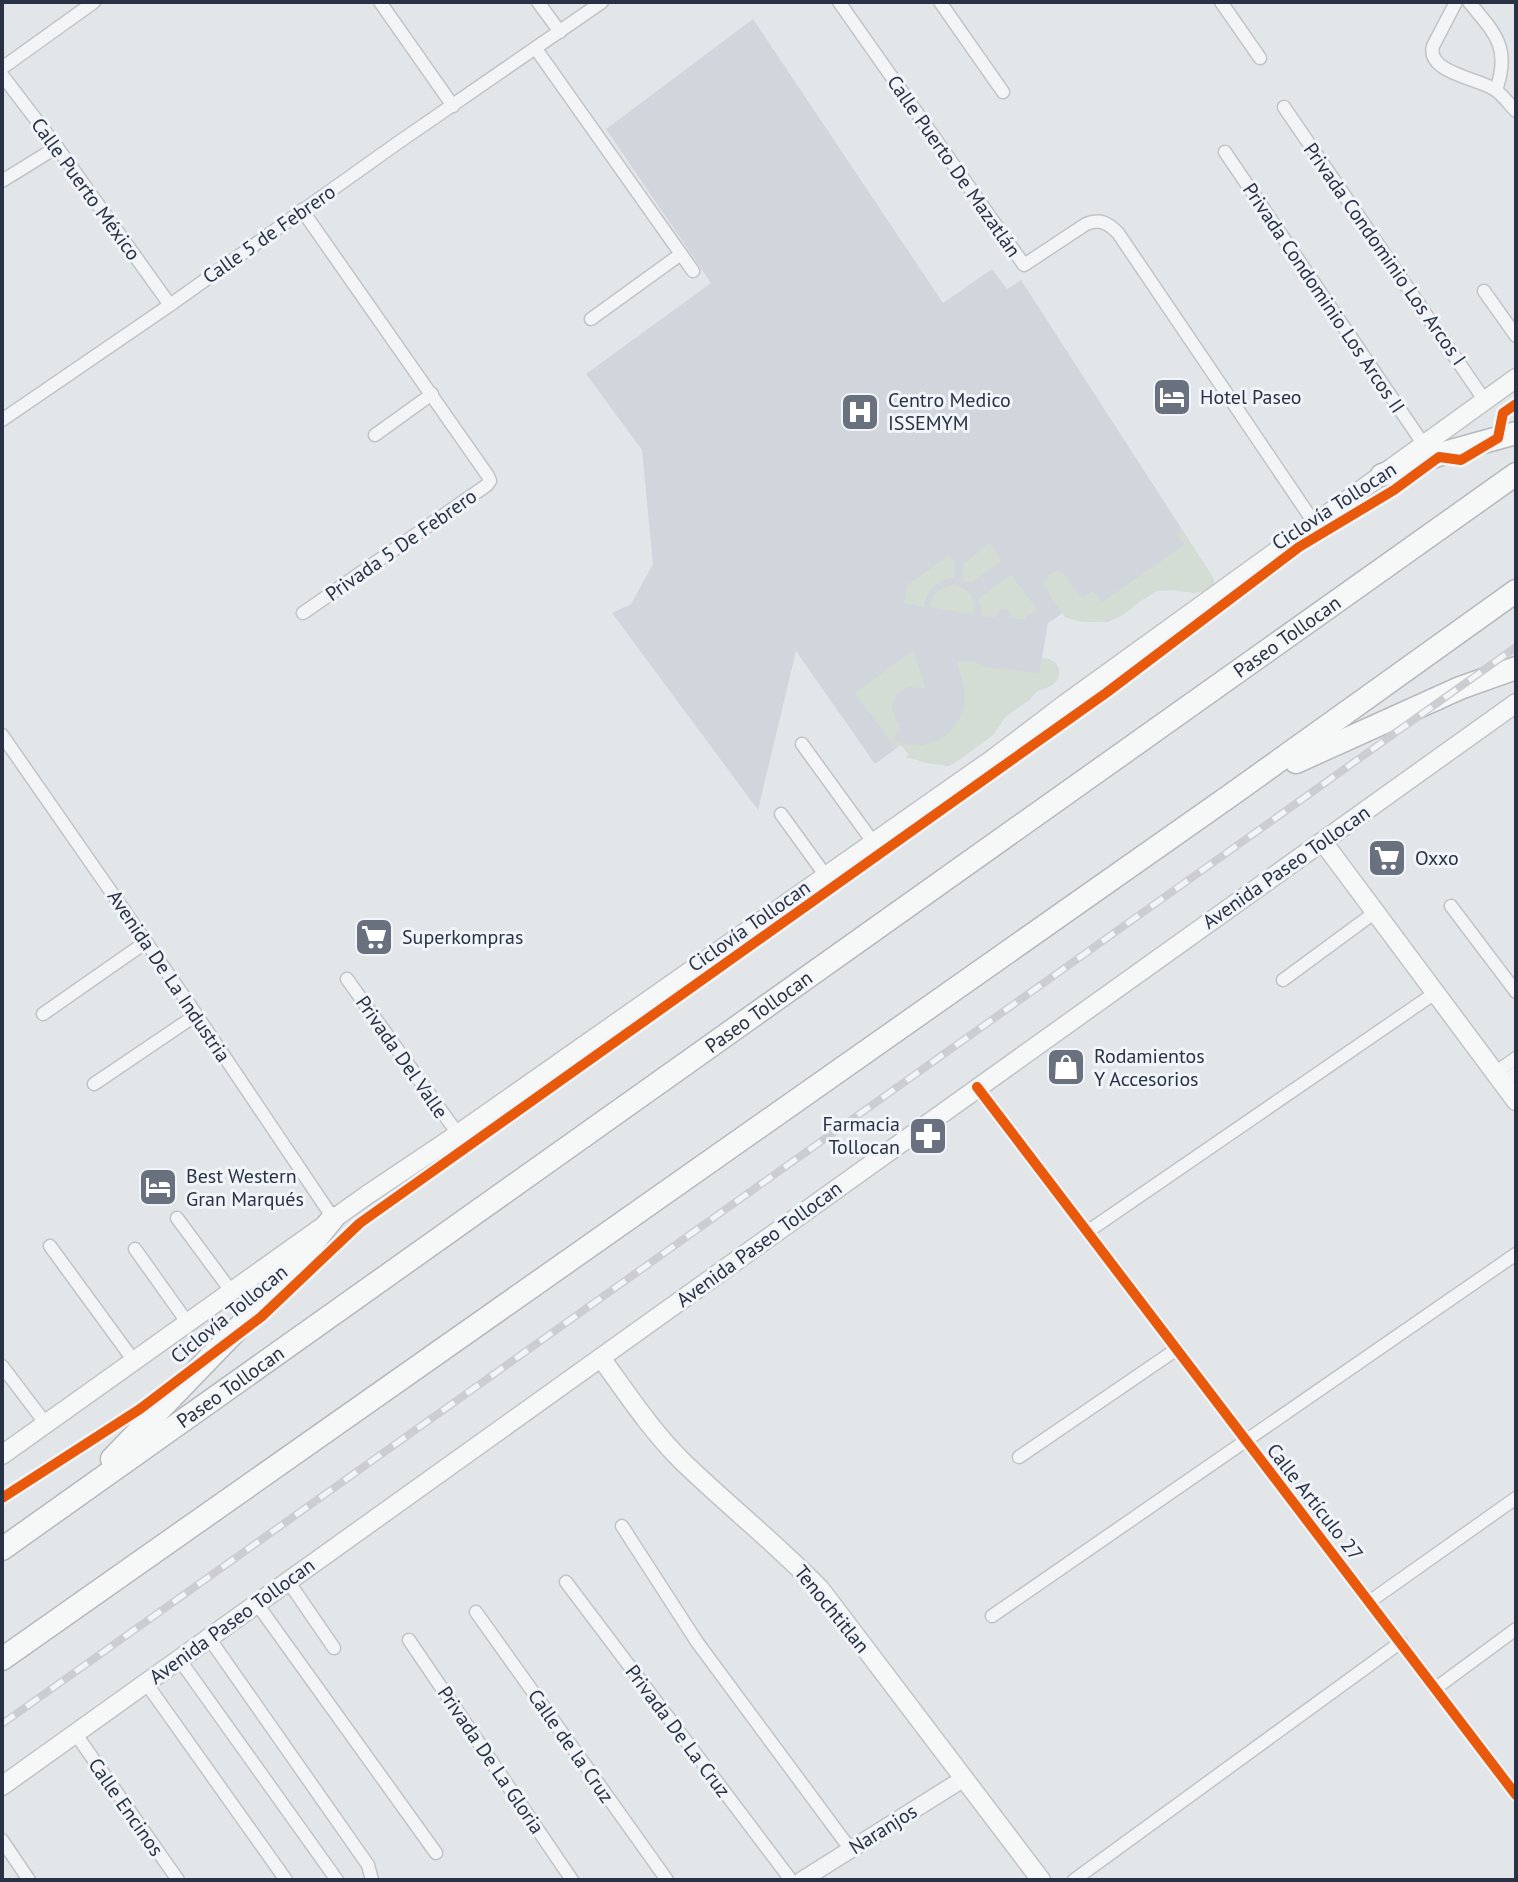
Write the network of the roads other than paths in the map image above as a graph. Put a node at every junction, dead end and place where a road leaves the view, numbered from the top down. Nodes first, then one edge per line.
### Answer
1 (94, 2) edge
2 (380, 2) edge
3 (538, 2) edge
4 (602, 2) edge
5 (839, 2) edge
6 (940, 2) edge
7 (1221, 2) edge
8 (1456, 2) edge
9 (1469, 2) edge
10 (560, 32) junction
11 (536, 49) junction
12 (1260, 58) dead end
13 (2, 68) edge
14 (2, 75) edge
15 (1496, 90) junction
16 (1003, 92) dead end
17 (453, 106) junction
18 (1284, 107) dead end
19 (1516, 110) edge
20 (57, 147) junction
21 (1225, 152) dead end
22 (2, 181) edge
23 (302, 210) junction
24 (681, 254) junction
25 (693, 271) dead end
26 (1484, 291) dead end
27 (170, 305) junction
28 (591, 319) dead end
29 (1516, 336) edge
30 (1516, 378) edge
31 (432, 394) junction
32 (1485, 401) junction
33 (2, 420) edge
34 (1516, 433) edge
35 (375, 435) dead end
36 (1424, 445) junction
37 (1516, 474) edge
38 (1382, 475) junction
39 (1315, 524) junction
40 (1516, 591) edge
41 (303, 613) dead end
42 (1516, 668) edge
43 (1516, 703) edge
44 (2, 735) edge
45 (802, 744) dead end
46 (1231, 795) junction
47 (781, 814) dead end
48 (873, 842) junction
49 (1323, 842) junction
50 (826, 876) junction
51 (1451, 906) dead end
52 (1374, 913) junction
53 (146, 942) junction
54 (347, 979) dead end
55 (1283, 980) dead end
56 (1516, 992) edge
57 (1435, 993) junction
58 (43, 1014) dead end
59 (196, 1015) junction
60 (1516, 1058) edge
61 (1504, 1076) edge
62 (94, 1084) dead end
63 (977, 1087) junction
64 (1516, 1101) edge
65 (458, 1134) junction
66 (177, 1218) dead end
67 (333, 1218) junction
68 (1087, 1232) junction
69 (50, 1246) dead end
70 (135, 1249) dead end
71 (1516, 1254) edge
72 (231, 1291) junction
73 (187, 1322) junction
74 (1177, 1349) junction
75 (601, 1358) junction
76 (134, 1361) junction
77 (2, 1366) edge
78 (46, 1424) junction
79 (1246, 1442) junction
80 (2, 1455) edge
81 (1019, 1457) dead end
82 (75, 1497) junction
83 (1516, 1498) edge
84 (622, 1526) dead end
85 (2, 1549) edge
86 (288, 1581) junction
87 (566, 1582) dead end
88 (1369, 1602) junction
89 (257, 1604) junction
90 (476, 1612) dead end
91 (992, 1616) dead end
92 (1516, 1629) edge
93 (209, 1638) junction
94 (409, 1640) dead end
95 (1401, 1642) junction
96 (334, 1648) dead end
97 (2, 1659) edge
98 (179, 1659) junction
99 (146, 1683) junction
100 (1436, 1688) junction
101 (75, 1733) junction
102 (963, 1779) junction
103 (2, 1786) edge
104 (1516, 1795) edge
105 (2, 1840) edge
106 (851, 1850) junction
107 (436, 1853) dead end
108 (29, 1880) edge
109 (178, 1880) edge
110 (286, 1880) edge
111 (337, 1880) edge
112 (372, 1880) edge
113 (572, 1880) edge
114 (667, 1880) edge
115 (791, 1880) edge
116 (802, 1880) edge
117 (1041, 1880) edge
118 (1074, 1880) edge

1 - 13 street
2 - 17 street
3 - 10 street
4 - 10 street, Calle 5 de Febrero
5 - 39 street, Calle Puerto De Mazatlán
6 - 16 street
7 - 12 street
8 - 15 street
9 - 15 street
10 - 11 street, Calle 5 de Febrero
11 - 17 street, Calle 5 de Febrero
11 - 24 street
14 - 20 street, Calle Puerto México
15 - 19 street
17 - 23 street, Calle 5 de Febrero
18 - 32 street, Privada Condominio Los Arcos I
20 - 22 street
20 - 27 street, Calle Puerto México
21 - 36 street, Privada Condominio Los Arcos II
23 - 27 street, Calle 5 de Febrero
23 - 31 street, Privada 5 De Febrero
24 - 25 street
24 - 28 street
26 - 29 street
27 - 33 street, Calle 5 de Febrero
30 - 32 main road
31 - 35 street
31 - 41 street, Privada 5 De Febrero
32 - 36 main road
34 - 38 highway
36 - 38 main road
37 - 82 highway, Paseo Tollocan
38 - 39 main road
39 - 48 main road
40 - 46 highway
42 - 46 highway
43 - 49 main road, Avenida Paseo Tollocan
44 - 53 street, Avenida De La Industria
45 - 48 street
46 - 97 highway
47 - 50 street
48 - 50 main road
49 - 52 main road
49 - 63 main road, Avenida Paseo Tollocan
50 - 65 main road
51 - 56 street
52 - 55 street
52 - 57 main road
53 - 58 street
53 - 59 street, Avenida De La Industria
54 - 65 street, Privada Del Valle
57 - 61 main road
57 - 68 street
59 - 62 street
59 - 67 street, Avenida De La Industria
60 - 61 street
61 - 64 main road
63 - 68 street, Calle Artículo 27
63 - 75 main road, Avenida Paseo Tollocan
65 - 67 main road
66 - 72 street
67 - 72 main road
67 - 82 highway
68 - 74 street, Calle Artículo 27
69 - 76 street
70 - 73 street
71 - 79 street
72 - 73 main road
73 - 76 main road
74 - 79 street, Calle Artículo 27
74 - 81 street
75 - 86 main road, Avenida Paseo Tollocan
75 - 102 main road, Tenochtitlan
76 - 78 main road
77 - 78 street
78 - 80 main road
79 - 88 street, Calle Artículo 27
79 - 91 street
82 - 85 highway, Paseo Tollocan
83 - 88 street
84 - 106 street
86 - 89 main road, Avenida Paseo Tollocan
86 - 96 street
87 - 115 street, Privada De La Cruz
88 - 95 street, Calle Artículo 27
89 - 93 main road, Avenida Paseo Tollocan
89 - 107 street
90 - 114 street, Calle de la Cruz
92 - 100 street
93 - 98 main road, Avenida Paseo Tollocan
93 - 112 street
94 - 113 street, Privada De La Gloria
95 - 100 street, Calle Artículo 27
95 - 118 street
98 - 99 main road, Avenida Paseo Tollocan
98 - 111 street
99 - 101 main road, Avenida Paseo Tollocan
99 - 110 street
100 - 104 street, Calle Artículo 27
101 - 103 main road, Avenida Paseo Tollocan
101 - 109 street, Calle Encinos
102 - 106 street, Naranjos
102 - 117 main road, Tenochtitlan
105 - 108 street
106 - 116 street, Naranjos

